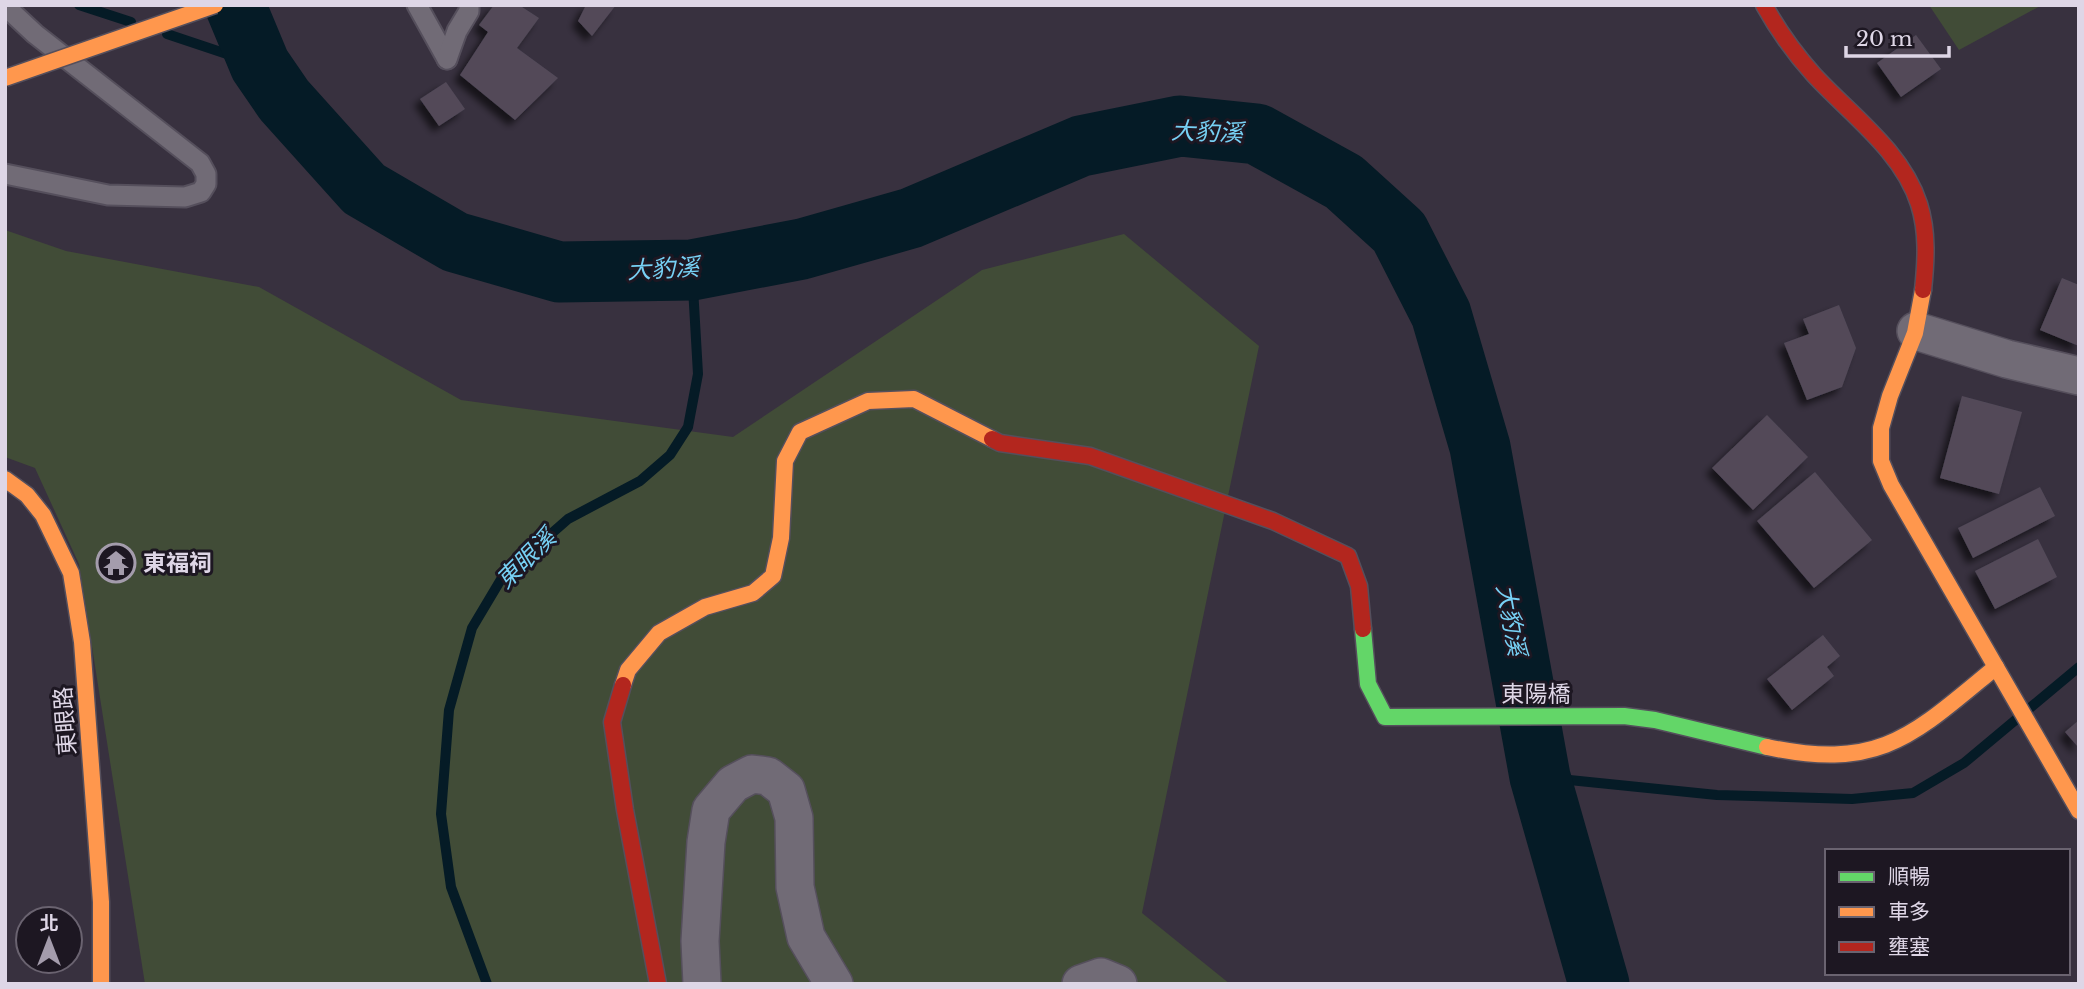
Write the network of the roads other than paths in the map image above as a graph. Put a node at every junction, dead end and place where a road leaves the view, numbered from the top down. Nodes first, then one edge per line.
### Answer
1 (215, 5) edge
2 (417, 5) edge
3 (469, 5) edge
4 (1764, 5) edge
5 (5, 6) edge
6 (5, 78) edge
7 (5, 174) edge
8 (1916, 331) junction
9 (2079, 376) edge
10 (5, 479) edge
11 (1996, 667) junction
12 (2079, 811) edge
13 (101, 984) edge
14 (658, 984) edge
15 (702, 984) edge
16 (834, 984) edge
17 (1081, 984) edge
18 (1118, 984) edge

1 - 6 street, bridge
2 - 3 lane
4 - 8 street
5 - 7 lane
8 - 9 street
8 - 11 street
10 - 13 street, 東眼路
11 - 12 street
11 - 14 street, 東陽橋
15 - 16 street
17 - 18 street

